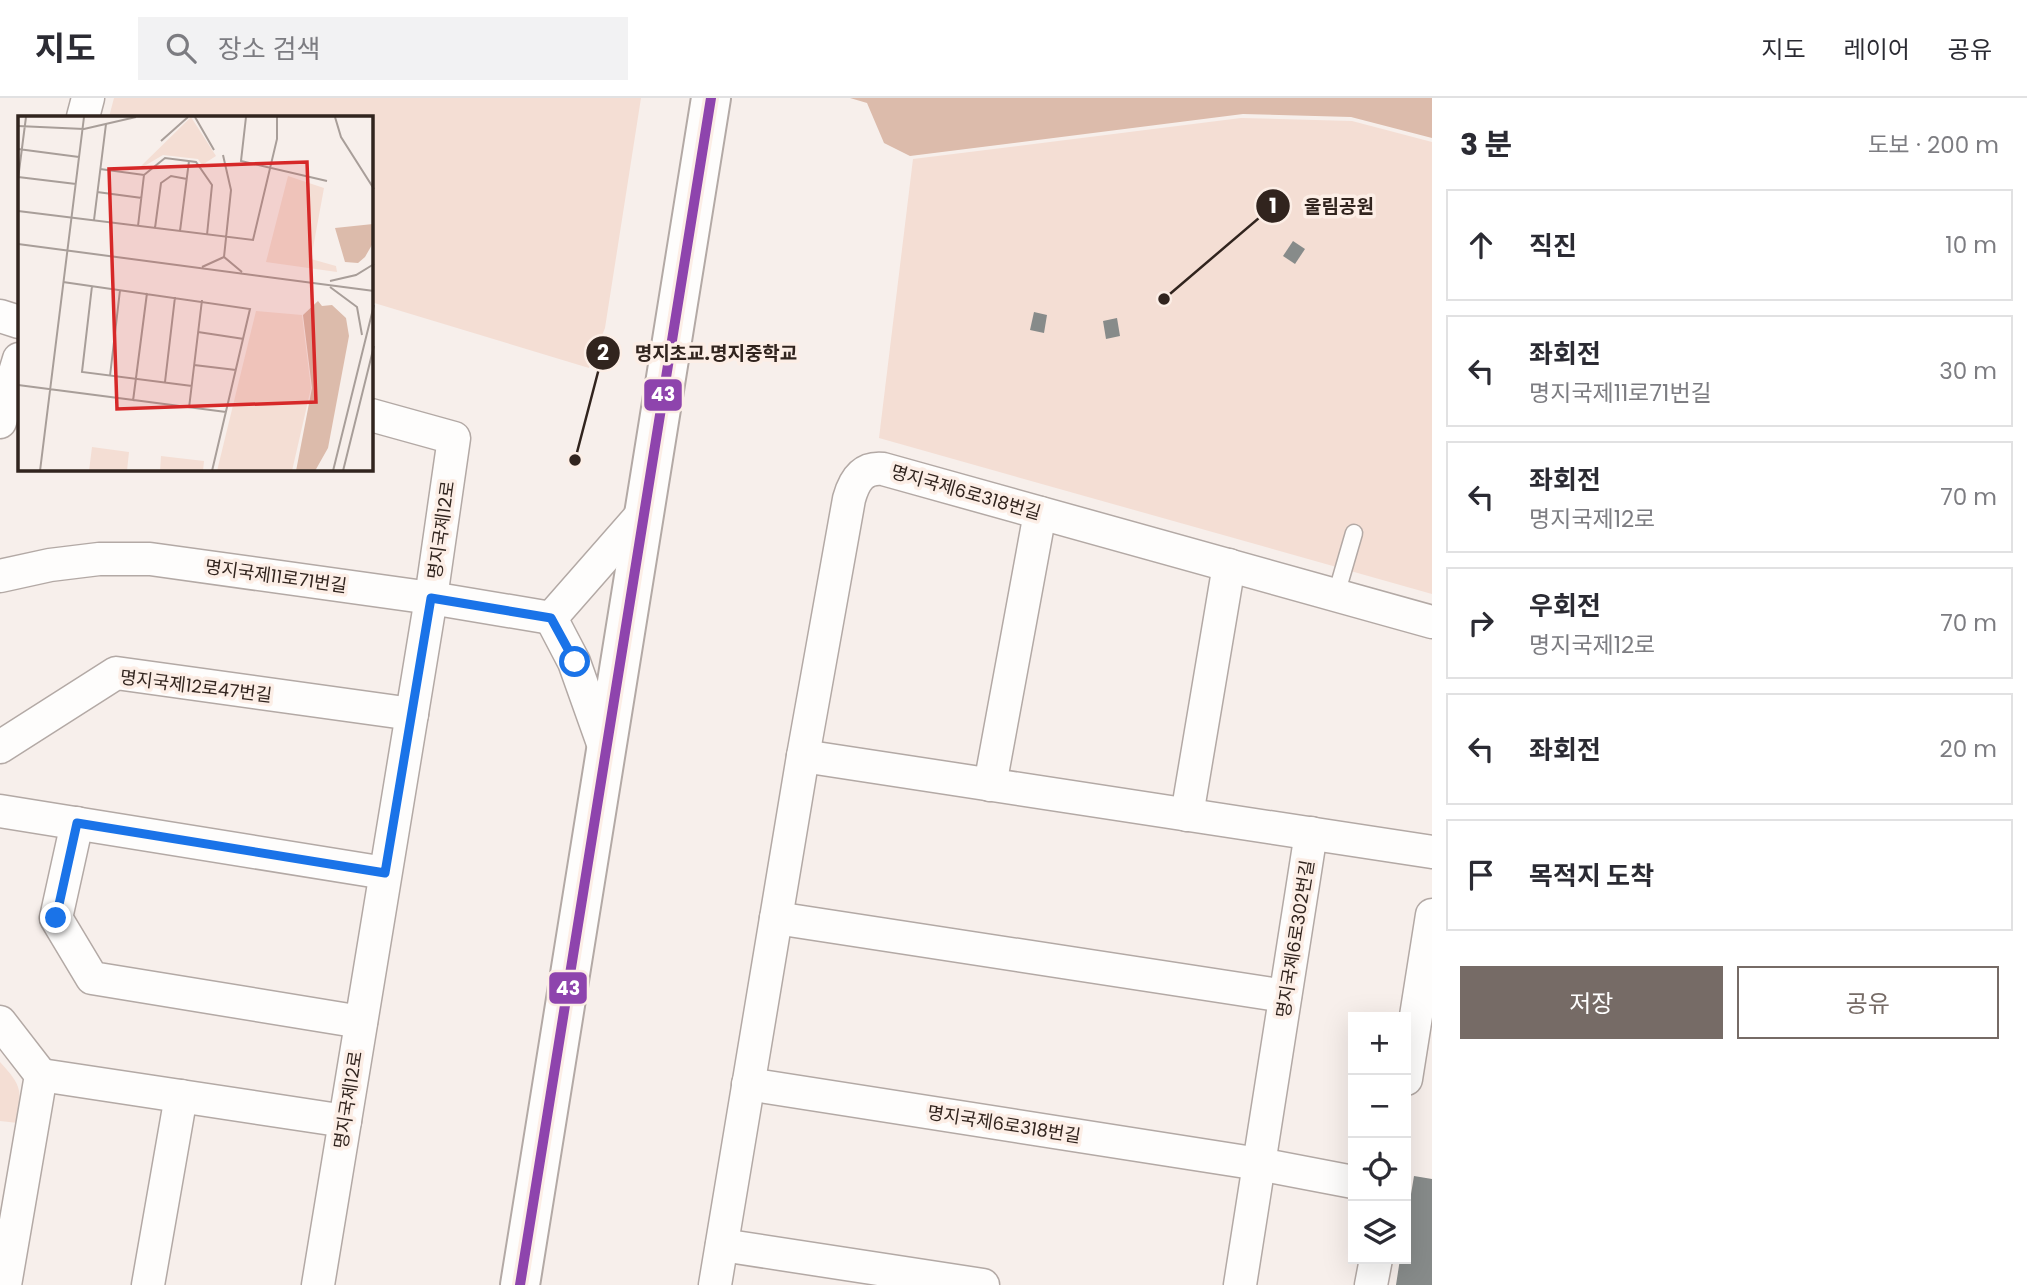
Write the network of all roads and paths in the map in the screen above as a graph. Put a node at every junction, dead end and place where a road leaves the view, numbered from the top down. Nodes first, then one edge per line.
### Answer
1 (88, 98) edge
2 (711, 98) edge
3 (83, 116) edge
4 (0, 316) edge
5 (18, 322) edge
6 (18, 362) edge
7 (373, 416) edge
8 (0, 422) edge
9 (644, 512) junction
10 (1040, 513) junction
11 (1354, 533) dead end
12 (1229, 565) junction
13 (0, 576) edge
14 (1336, 596) junction
15 (431, 598) junction
16 (551, 618) junction
17 (1432, 622) edge
18 (412, 714) junction
19 (0, 747) edge
20 (606, 752) junction
21 (803, 756) junction
22 (990, 785) junction
23 (0, 811) edge
24 (1187, 815) junction
25 (77, 823) junction
26 (1311, 833) junction
27 (1432, 852) edge
28 (385, 873) junction
29 (1432, 915) edge
30 (776, 918) junction
31 (1285, 996) junction
32 (361, 1021) junction
33 (0, 1023) edge
34 (41, 1075) junction
35 (1407, 1075) edge
36 (748, 1084) junction
37 (181, 1096) junction
38 (345, 1121) junction
39 (1259, 1164) junction
40 (1348, 1181) edge
41 (722, 1245) junction
42 (1375, 1264) edge
43 (5, 1285) edge
44 (148, 1285) edge
45 (318, 1285) edge
46 (520, 1285) edge
47 (715, 1285) edge
48 (983, 1285) edge
49 (1240, 1285) edge
50 (1371, 1285) edge

1 - 3 street
2 - 9 main road
4 - 5 street
6 - 8 street
7 - 15 street, 명지국제12로
9 - 16 street
9 - 20 main road
10 - 12 street, 명지국제6로318번길
10 - 21 street, 명지국제6로318번길
10 - 22 street
11 - 14 lane
12 - 14 street, 명지국제6로318번길
12 - 24 street
13 - 15 street, 명지국제11로71번길
14 - 17 street, 명지국제6로318번길
15 - 16 street, 명지국제11로71번길
15 - 18 street, 명지국제12로
16 - 20 street
18 - 19 street, 명지국제12로47번길
18 - 28 street, 명지국제12로
20 - 46 main road
21 - 22 street
21 - 30 street, 명지국제6로318번길
22 - 24 street
23 - 25 street
24 - 26 street
25 - 28 street
25 - 32 street
26 - 27 street
26 - 31 street, 명지국제6로302번길
28 - 32 street, 명지국제12로
29 - 35 street
30 - 31 street
30 - 36 street, 명지국제6로318번길
31 - 39 street, 명지국제6로302번길
32 - 38 street, 명지국제12로
33 - 34 street
34 - 37 street
34 - 43 street
36 - 39 street, 명지국제6로318번길
36 - 41 street, 명지국제6로318번길
37 - 38 street
37 - 44 street
38 - 45 street, 명지국제12로
39 - 40 street
39 - 49 street, 명지국제6로302번길
41 - 47 street, 명지국제6로318번길
41 - 48 street
42 - 50 street

